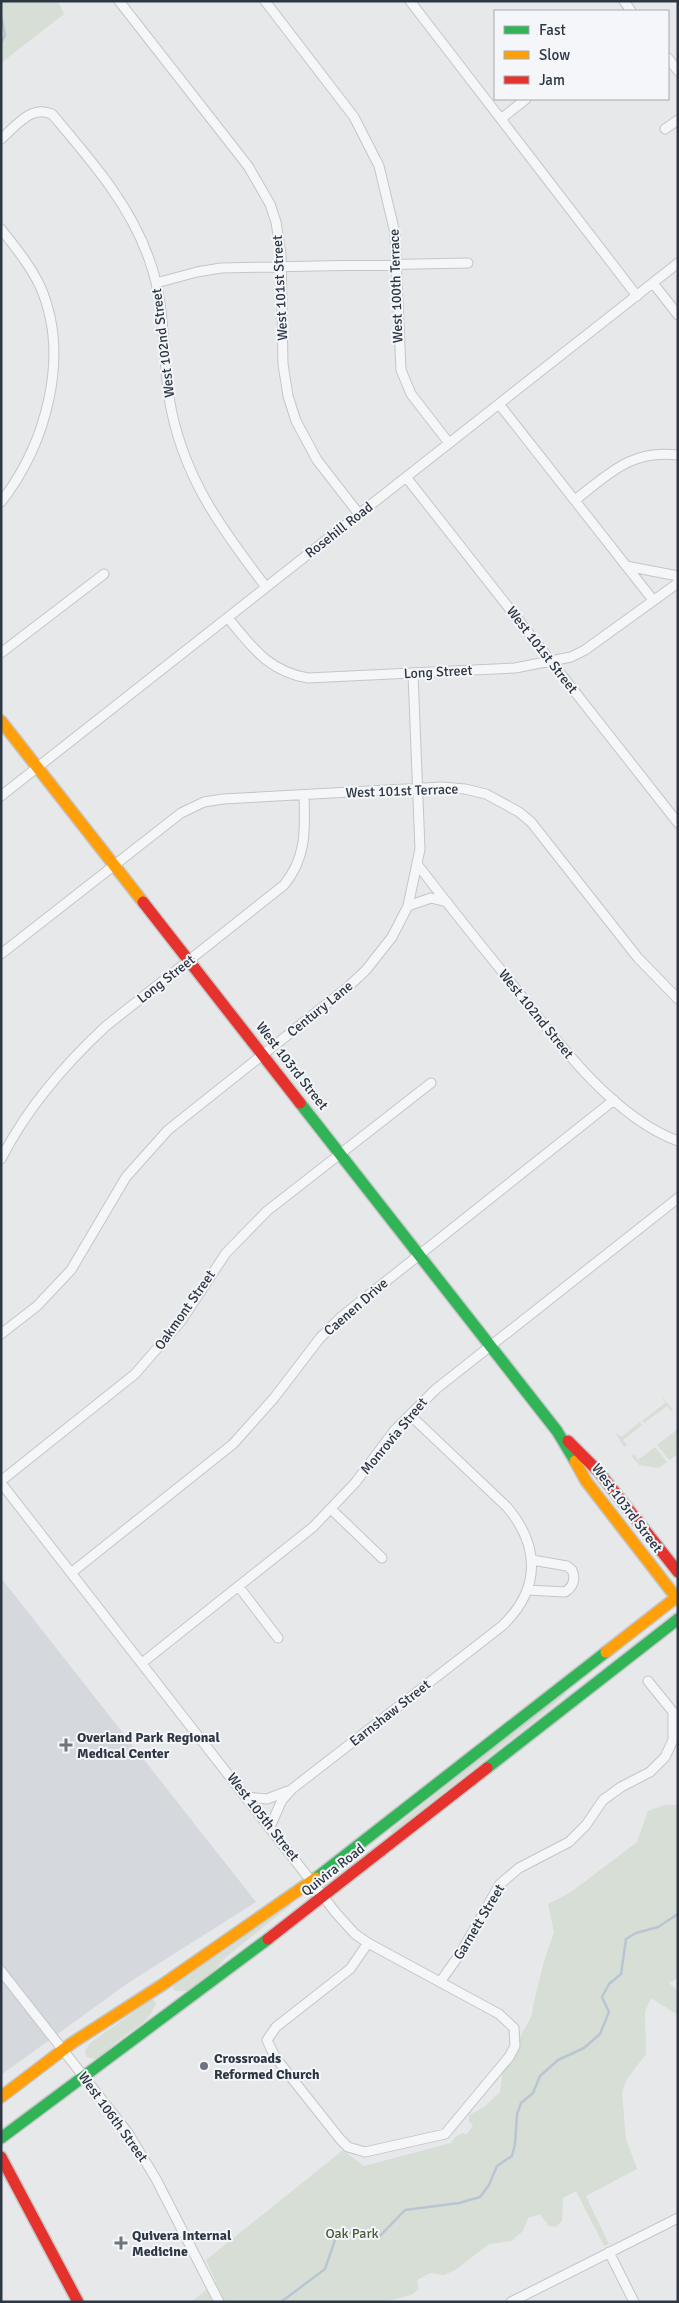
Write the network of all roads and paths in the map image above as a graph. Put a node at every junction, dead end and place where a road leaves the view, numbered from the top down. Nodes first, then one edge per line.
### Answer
1 (119, 1) edge
2 (265, 1) edge
3 (412, 2) edge
4 (669, 59) edge
5 (678, 71) edge
6 (525, 100) edge
7 (502, 118) junction
8 (678, 120) edge
9 (665, 129) dead end
10 (1, 139) edge
11 (1, 229) edge
12 (468, 262) dead end
13 (678, 264) edge
14 (397, 265) junction
15 (282, 267) junction
16 (156, 283) junction
17 (653, 284) junction
18 (637, 296) junction
19 (678, 315) edge
20 (499, 404) junction
21 (449, 443) junction
22 (678, 455) edge
23 (406, 477) junction
24 (575, 500) junction
25 (1, 502) edge
26 (359, 514) junction
27 (626, 566) junction
28 (104, 574) dead end
29 (678, 576) edge
30 (678, 583) edge
31 (266, 587) junction
32 (653, 600) junction
33 (228, 618) junction
34 (1, 653) edge
35 (551, 662) junction
36 (412, 674) junction
37 (1, 720) edge
38 (38, 767) junction
39 (419, 789) junction
40 (304, 795) junction
41 (1, 796) edge
42 (678, 823) edge
43 (417, 864) junction
44 (115, 865) junction
45 (447, 902) junction
46 (408, 906) junction
47 (1, 954) edge
48 (190, 961) junction
49 (678, 999) edge
50 (263, 1054) junction
51 (431, 1083) dead end
52 (614, 1100) junction
53 (678, 1141) edge
54 (341, 1153) junction
55 (1, 1159) edge
56 (678, 1198) edge
57 (420, 1255) junction
58 (1, 1334) edge
59 (491, 1346) junction
60 (410, 1415) junction
61 (558, 1431) junction
62 (1, 1482) edge
63 (331, 1509) junction
64 (382, 1558) dead end
65 (532, 1560) junction
66 (678, 1572) edge
67 (72, 1573) junction
68 (239, 1587) junction
69 (527, 1590) junction
70 (677, 1598) edge
71 (678, 1619) edge
72 (278, 1638) dead end
73 (142, 1663) junction
74 (648, 1681) dead end
75 (292, 1789) junction
76 (247, 1797) junction
77 (270, 1827) junction
78 (312, 1881) junction
79 (324, 1896) junction
80 (368, 1943) junction
81 (1, 1971) edge
82 (440, 1982) junction
83 (64, 2049) junction
84 (83, 2075) junction
85 (1, 2097) edge
86 (1, 2138) edge
87 (1, 2157) edge
88 (678, 2218) edge
89 (609, 2252) junction
90 (78, 2302) edge
91 (219, 2302) edge
92 (511, 2302) edge
93 (634, 2302) edge

1 - 15 street, West 101st Street
2 - 14 street, West 100th Terrace
3 - 7 street
4 - 5 street
6 - 7 street
7 - 18 street
8 - 9 street
10 - 16 street, West 102nd Street
11 - 25 street
12 - 14 street
13 - 17 street, Rosehill Road
14 - 15 street
14 - 21 street, West 100th Terrace
15 - 16 street
15 - 26 street, West 101st Street
16 - 31 street, West 102nd Street
17 - 18 street, Rosehill Road
17 - 19 street
18 - 20 street, Rosehill Road
20 - 21 street, Rosehill Road
20 - 24 street
21 - 23 street, Rosehill Road
22 - 24 street
23 - 26 street, Rosehill Road
23 - 35 street, West 101st Street
24 - 27 street
26 - 31 street, Rosehill Road
27 - 29 street
27 - 32 street
28 - 34 street
30 - 32 street, Long Street
31 - 33 street, Rosehill Road
32 - 35 street, Long Street
33 - 36 street, Long Street
33 - 38 street, Rosehill Road
35 - 36 street, Long Street
35 - 42 street, West 101st Street
36 - 39 street, Century Lane
37 - 38 main road, West 103rd Street
38 - 41 street, Rosehill Road
38 - 44 main road, West 103rd Street
39 - 40 street, West 101st Terrace
39 - 43 street, Century Lane
39 - 49 street, West 101st Terrace
40 - 44 street, West 101st Terrace
40 - 48 street, Long Street
43 - 45 street, West 102nd Street
43 - 46 street, Century Lane
44 - 47 street, West 101st Terrace
44 - 48 main road, West 103rd Street
45 - 46 street
45 - 52 street, West 102nd Street
46 - 50 street, Century Lane
48 - 50 main road, West 103rd Street
48 - 55 street, Long Street
50 - 54 main road, West 103rd Street
50 - 58 street, Century Lane
51 - 54 street, Oakmont Street
52 - 53 street, West 102nd Street
52 - 57 street, Caenen Drive
54 - 57 main road, West 103rd Street
54 - 62 street, Oakmont Street
56 - 59 street, Monrovia Street
57 - 59 main road, West 103rd Street
57 - 67 street, Caenen Drive
59 - 60 street, Monrovia Street
59 - 61 main road, West 103rd Street
60 - 63 street, Monrovia Street
60 - 65 street
61 - 66 main road, West 103rd Street
61 - 70 main road, West 103rd Street
62 - 67 street, West 105th Street
63 - 64 street
63 - 68 street, Monrovia Street
65 - 69 street, Earnshaw Street
65 - 69 street
67 - 73 street, West 105th Street
68 - 72 street
68 - 73 street, Monrovia Street
69 - 75 street, Earnshaw Street
70 - 78 main road, Quivira Road
71 - 79 main road, Quivira Road
73 - 76 street, West 105th Street
74 - 82 street, Garnett Street
75 - 76 street, Earnshaw Street
75 - 77 street, Earnshaw Street
76 - 77 street, West 105th Street
77 - 78 street, West 105th Street
78 - 79 street, West 105th Street
78 - 83 main road, Quivira Road
79 - 80 street, West 105th Street
79 - 84 main road, Quivira Road
80 - 82 street, West 105th Street
80 - 82 street, West 105th Street
81 - 83 street, West 106th Street
83 - 84 street, West 106th Street
83 - 85 main road, Quivira Road
84 - 86 main road, Quivira Road
84 - 91 street, West 106th Street
87 - 90 main road
88 - 89 street
89 - 92 street
89 - 93 street

